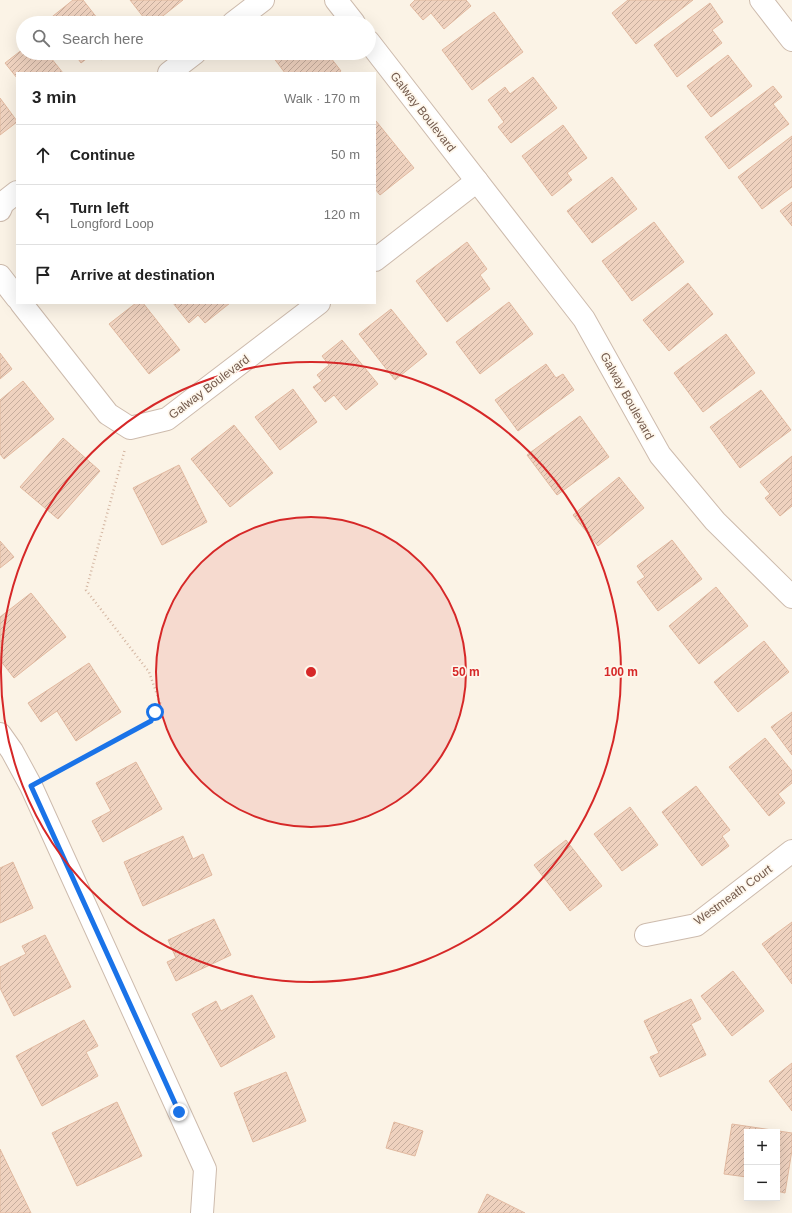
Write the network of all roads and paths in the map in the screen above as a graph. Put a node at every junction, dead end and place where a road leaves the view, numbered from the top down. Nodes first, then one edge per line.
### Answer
1 (263, 0) edge
2 (336, 0) edge
3 (762, 0) edge
4 (242, 16) edge
5 (349, 16) edge
6 (792, 40) edge
7 (376, 51) edge
8 (186, 60) edge
9 (170, 72) edge
10 (477, 181) junction
11 (16, 193) edge
12 (0, 210) edge
13 (376, 259) edge
14 (0, 276) edge
15 (16, 297) edge
16 (22, 304) edge
17 (317, 304) edge
18 (130, 428) junction
19 (792, 597) edge
20 (0, 734) edge
21 (31, 786) junction
22 (792, 851) edge
23 (646, 935) dead end
24 (202, 1213) edge

1 - 4 street
2 - 5 street
3 - 6 street
7 - 10 street, Galway Boulevard
8 - 9 street
10 - 13 street
10 - 19 street, Galway Boulevard
11 - 12 street
14 - 15 street
16 - 18 street
17 - 18 street, Galway Boulevard
18 - 21 path
20 - 21 street
21 - 24 street
22 - 23 street, Westmeath Court

